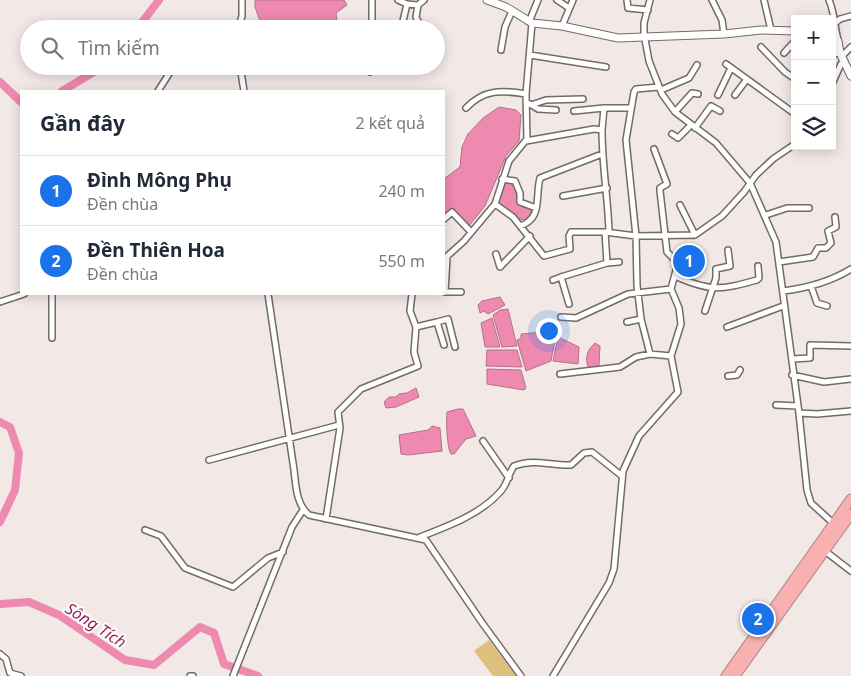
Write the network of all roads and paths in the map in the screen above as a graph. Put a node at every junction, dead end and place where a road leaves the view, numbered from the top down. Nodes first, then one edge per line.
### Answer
1 (242, 0) edge
2 (372, 0) edge
3 (398, 0) edge
4 (424, 0) edge
5 (487, 0) edge
6 (538, 0) edge
7 (557, 0) edge
8 (573, 0) edge
9 (627, 0) edge
10 (650, 0) edge
11 (712, 0) edge
12 (764, 0) edge
13 (829, 0) edge
14 (407, 4) junction
15 (418, 5) junction
16 (508, 6) edge
17 (569, 8) junction
18 (648, 10) junction
19 (836, 15) edge
20 (851, 16) edge
21 (241, 20) edge
22 (372, 20) edge
23 (403, 20) edge
24 (418, 20) edge
25 (531, 22) junction
26 (836, 23) edge
27 (562, 26) junction
28 (771, 30) junction
29 (791, 31) edge
30 (724, 34) junction
31 (645, 37) junction
32 (836, 42) edge
33 (791, 45) edge
34 (761, 47) dead end
35 (851, 47) edge
36 (501, 50) dead end
37 (784, 53) dead end
38 (530, 55) junction
39 (836, 55) edge
40 (842, 57) junction
41 (726, 64) dead end
42 (697, 65) dead end
43 (606, 67) dead end
44 (733, 69) junction
45 (836, 71) edge
46 (168, 75) edge
47 (241, 75) edge
48 (791, 76) edge
49 (851, 76) edge
50 (747, 79) junction
51 (660, 88) junction
52 (159, 90) edge
53 (244, 90) edge
54 (526, 94) junction
55 (698, 94) dead end
56 (718, 95) dead end
57 (735, 95) dead end
58 (584, 99) dead end
59 (529, 104) junction
60 (466, 108) dead end
61 (604, 108) junction
62 (630, 108) junction
63 (556, 110) dead end
64 (574, 111) dead end
65 (720, 111) dead end
66 (791, 111) edge
67 (675, 112) junction
68 (693, 126) junction
69 (602, 130) junction
70 (672, 134) dead end
71 (526, 141) junction
72 (791, 147) edge
73 (654, 149) dead end
74 (602, 154) junction
75 (502, 179) junction
76 (750, 183) junction
77 (607, 188) junction
78 (564, 196) dead end
79 (495, 204) junction
80 (680, 205) dead end
81 (536, 208) junction
82 (809, 208) dead end
83 (766, 215) junction
84 (835, 217) dead end
85 (445, 218) edge
86 (520, 226) junction
87 (471, 232) junction
88 (607, 232) junction
89 (664, 234) junction
90 (695, 235) junction
91 (530, 236) junction
92 (636, 236) junction
93 (728, 250) dead end
94 (496, 254) dead end
95 (446, 258) edge
96 (607, 262) junction
97 (619, 262) dead end
98 (779, 262) junction
99 (758, 266) dead end
100 (851, 269) edge
101 (675, 276) junction
102 (561, 277) junction
103 (553, 280) dead end
104 (811, 286) junction
105 (711, 288) junction
106 (671, 289) junction
107 (783, 291) junction
108 (461, 292) dead end
109 (638, 293) junction
110 (21, 295) edge
111 (52, 295) edge
112 (268, 295) edge
113 (412, 295) edge
114 (0, 302) edge
115 (569, 304) dead end
116 (783, 306) junction
117 (827, 306) dead end
118 (705, 310) dead end
119 (561, 317) dead end
120 (641, 319) junction
121 (438, 322) junction
122 (627, 322) dead end
123 (416, 327) junction
124 (727, 327) dead end
125 (52, 338) dead end
126 (444, 345) dead end
127 (851, 346) edge
128 (455, 347) dead end
129 (650, 354) junction
130 (671, 356) junction
131 (792, 359) junction
132 (740, 370) dead end
133 (560, 374) dead end
134 (792, 375) junction
135 (728, 376) dead end
136 (851, 379) edge
137 (776, 405) dead end
138 (798, 406) junction
139 (851, 411) edge
140 (799, 413) junction
141 (339, 425) junction
142 (289, 438) junction
143 (483, 440) dead end
144 (209, 460) dead end
145 (622, 476) junction
146 (509, 478) junction
147 (851, 499) edge
148 (303, 510) junction
149 (851, 514) edge
150 (326, 519) junction
151 (835, 524) junction
152 (145, 530) dead end
153 (420, 537) junction
154 (825, 551) junction
155 (283, 552) junction
156 (851, 571) edge
157 (0, 654) edge
158 (21, 676) edge
159 (233, 676) edge
160 (521, 676) edge
161 (553, 676) edge
162 (726, 676) edge
163 (735, 676) edge

1 - 21 street
2 - 22 street
3 - 14 street
4 - 15 street
5 - 16 street
6 - 25 street
7 - 17 street
8 - 17 street
9 - 18 street
10 - 18 street
11 - 30 street
12 - 28 street
13 - 19 street
14 - 15 street
14 - 23 street
15 - 24 street
16 - 25 street
16 - 36 street
17 - 27 street
18 - 31 street
20 - 26 street
25 - 27 street
25 - 38 street
27 - 31 street
28 - 29 street
28 - 30 street
30 - 31 street
31 - 51 street
32 - 40 street
33 - 37 street
34 - 48 street
35 - 40 street
38 - 43 street
38 - 54 street
39 - 40 street
40 - 45 street
40 - 49 street
41 - 44 street
42 - 51 street
44 - 50 street
44 - 56 street
46 - 52 street
47 - 53 street
50 - 57 street
50 - 66 street
51 - 62 street
51 - 67 street
54 - 59 street
54 - 60 street
55 - 67 street
58 - 59 street
59 - 63 street
59 - 71 street
61 - 62 street
61 - 64 street
61 - 69 street
62 - 92 street
65 - 68 street
67 - 68 street
68 - 70 street
68 - 76 street
69 - 71 street
69 - 74 street
71 - 75 street
72 - 76 street
73 - 89 street
74 - 77 street
74 - 81 street
75 - 79 street
75 - 81 street
76 - 83 street
76 - 90 street
77 - 78 street
77 - 88 street
79 - 86 street
79 - 87 street
80 - 90 street
81 - 86 street
82 - 83 street
83 - 98 street
84 - 98 street
85 - 87 street
86 - 91 street
87 - 95 street
88 - 91 street
88 - 92 street
88 - 96 street
89 - 90 street
89 - 92 street
89 - 101 street
91 - 94 street
92 - 109 street
93 - 105 street
95 - 108 street
96 - 97 street
96 - 102 street
98 - 107 street
99 - 105 street
100 - 104 street
101 - 105 street
101 - 106 street
102 - 103 street
102 - 115 street
104 - 107 street
104 - 117 street
105 - 118 street
106 - 109 street
106 - 130 street
107 - 116 street
109 - 119 street
109 - 120 street
110 - 114 street
111 - 125 street
112 - 142 street
113 - 123 street
116 - 124 street
116 - 131 street
120 - 122 street
120 - 129 street
121 - 123 street
121 - 126 street
121 - 128 street
123 - 141 street
127 - 131 street
129 - 130 street
129 - 133 street
130 - 145 street
131 - 134 street
132 - 135 street
134 - 136 street
134 - 138 street
137 - 138 street
138 - 140 street
139 - 140 street
140 - 151 street
141 - 142 street
141 - 150 street
142 - 144 street
142 - 148 street
143 - 146 street
145 - 146 street
145 - 161 street
146 - 153 street
147 - 151 highway
148 - 150 street
148 - 155 street
149 - 154 highway
150 - 153 street
151 - 162 highway
152 - 155 street
153 - 160 street
154 - 156 street
154 - 163 highway
155 - 159 street
157 - 158 street

